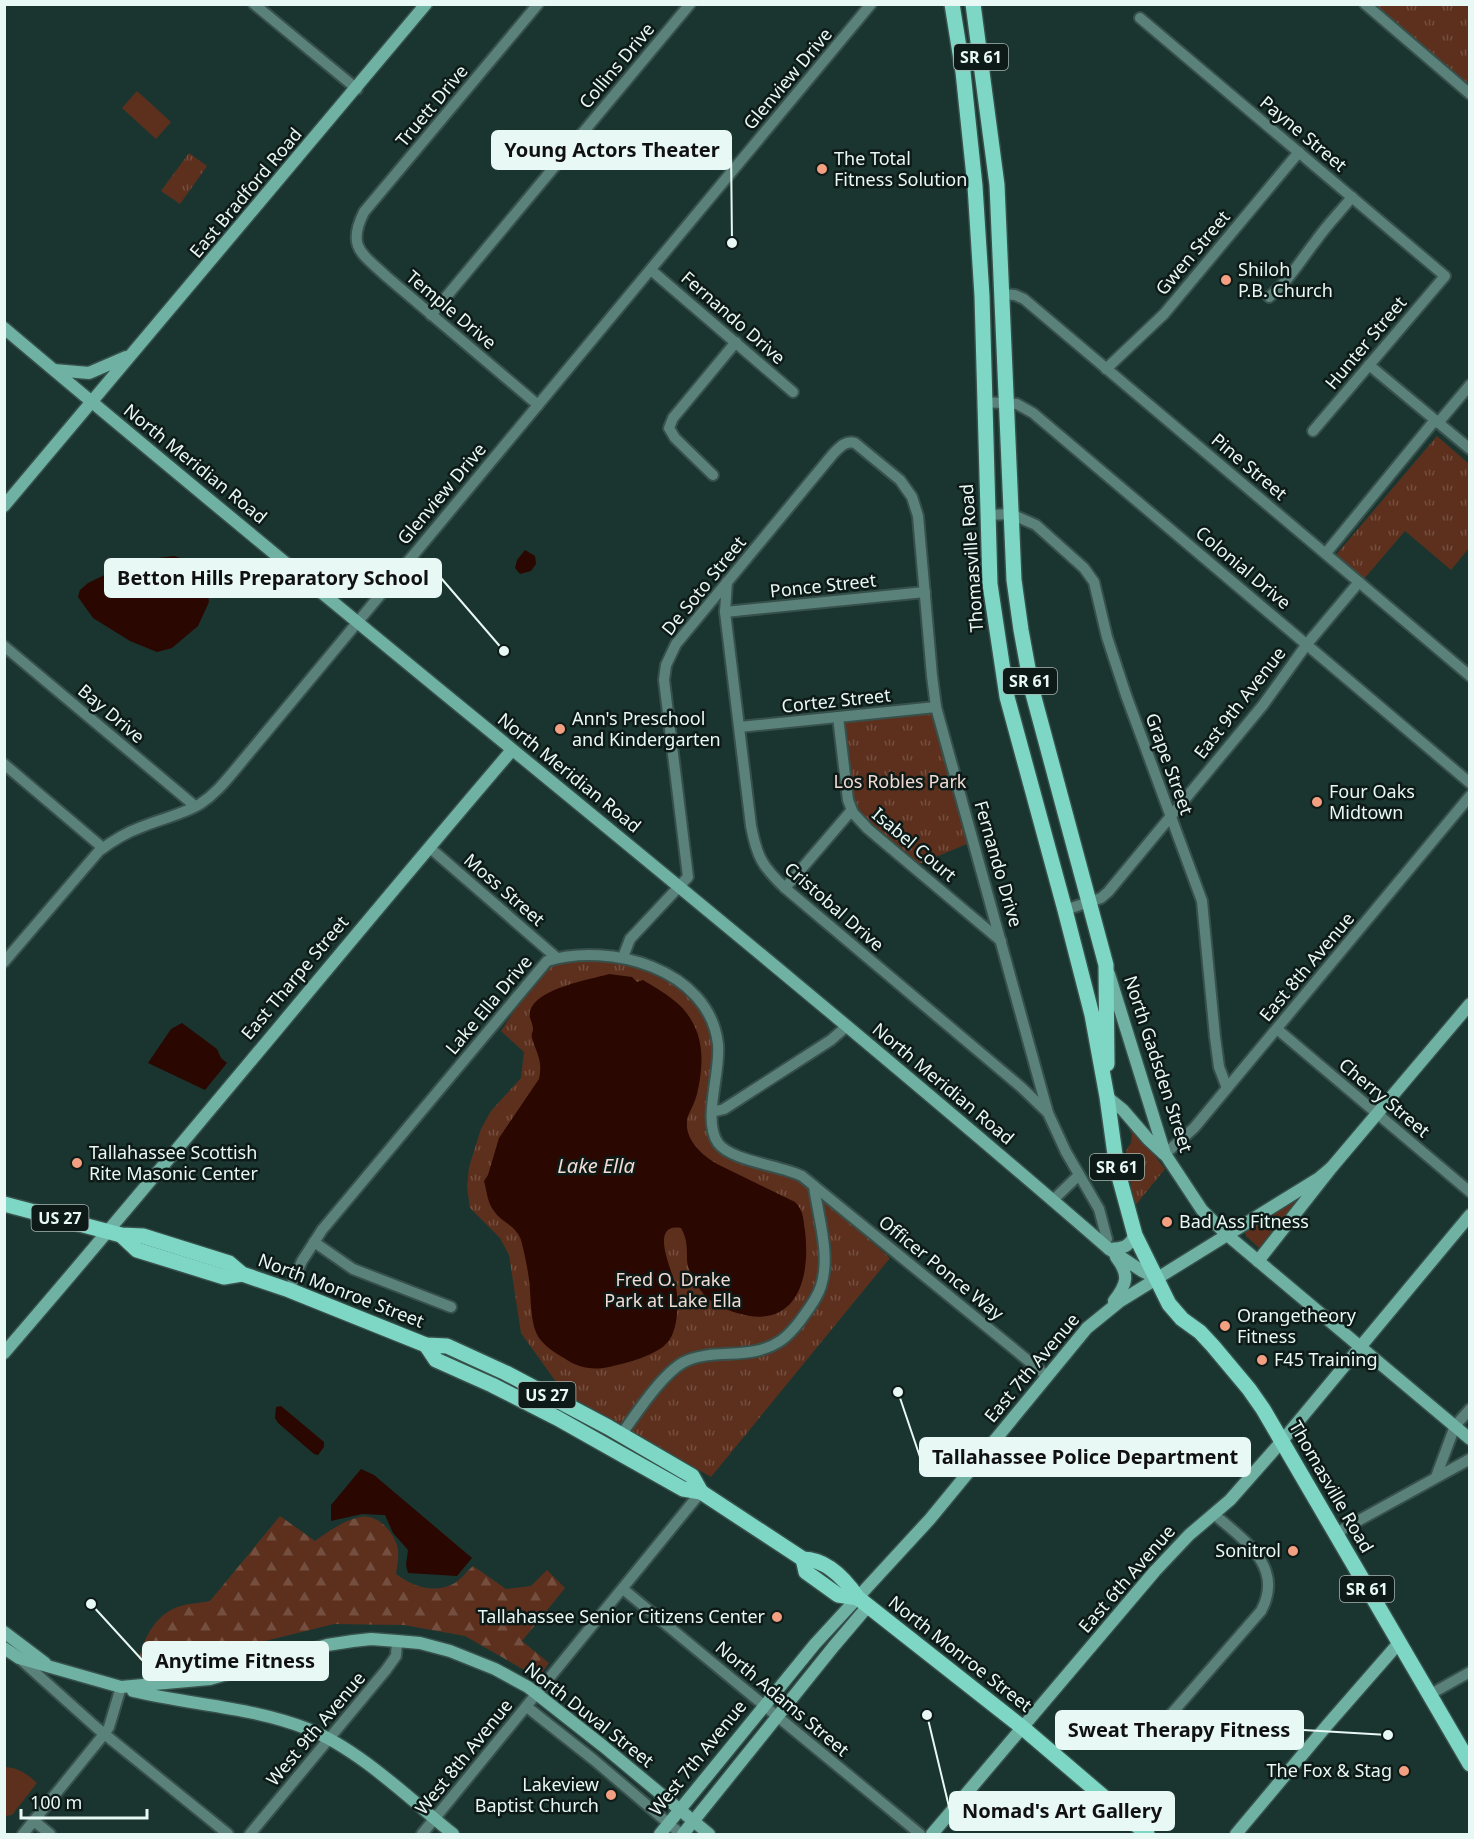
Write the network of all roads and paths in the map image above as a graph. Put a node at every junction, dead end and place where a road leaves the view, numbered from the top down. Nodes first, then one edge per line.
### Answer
1 (254, 4) edge
2 (426, 4) edge
3 (538, 4) edge
4 (690, 4) edge
5 (871, 4) edge
6 (952, 4) edge
7 (973, 4) edge
8 (1365, 4) edge
9 (1140, 18) dead end
10 (976, 29) junction
11 (957, 32) junction
12 (357, 89) junction
13 (1470, 94) edge
14 (1299, 152) junction
15 (997, 185) junction
16 (975, 186) junction
17 (1352, 197) junction
18 (355, 232) joint
19 (651, 270) junction
20 (1001, 275) junction
21 (1445, 276) joint
22 (981, 278) junction
23 (1002, 294) junction
24 (1269, 297) dead end
25 (431, 315) junction
26 (4, 328) edge
27 (736, 342) junction
28 (132, 354) junction
29 (1369, 365) junction
30 (1106, 369) junction
31 (54, 370) junction
32 (1470, 385) edge
33 (793, 392) dead end
34 (91, 402) junction
35 (985, 402) junction
36 (1008, 403) junction
37 (538, 405) junction
38 (1437, 421) junction
39 (1313, 431) dead end
40 (849, 441) joint
41 (1470, 449) edge
42 (713, 475) dead end
43 (4, 506) edge
44 (1011, 514) junction
45 (987, 515) junction
46 (1326, 553) junction
47 (728, 582) junction
48 (1359, 582) junction
49 (925, 592) junction
50 (725, 612) junction
51 (358, 621) junction
52 (1307, 644) junction
53 (4, 646) edge
54 (1470, 676) edge
55 (936, 706) junction
56 (838, 717) junction
57 (739, 727) junction
58 (512, 750) junction
59 (4, 764) edge
60 (1052, 769) junction
61 (1029, 778) junction
62 (1470, 783) edge
63 (1470, 796) edge
64 (195, 806) junction
65 (852, 811) junction
66 (1170, 817) junction
67 (429, 847) junction
68 (103, 848) junction
69 (681, 887) junction
70 (785, 888) junction
71 (1090, 902) junction
72 (1065, 910) junction
73 (1002, 941) junction
74 (622, 957) junction
75 (557, 958) junction
76 (4, 962) edge
77 (1106, 965) junction
78 (1470, 1004) edge
79 (847, 1026) junction
80 (1277, 1029) junction
81 (1227, 1088) junction
82 (1107, 1097) junction
83 (712, 1112) junction
84 (1048, 1113) junction
85 (1378, 1114) junction
86 (1165, 1154) junction
87 (1332, 1167) junction
88 (1079, 1174) junction
89 (814, 1186) junction
90 (1470, 1192) edge
91 (1053, 1200) junction
92 (4, 1204) edge
93 (1470, 1215) edge
94 (115, 1234) junction
95 (1226, 1234) junction
96 (1135, 1235) junction
97 (314, 1242) junction
98 (1106, 1246) junction
99 (1258, 1261) junction
100 (1157, 1278) junction
101 (289, 1290) junction
102 (451, 1307) dead end
103 (1107, 1310) junction
104 (426, 1345) junction
105 (1361, 1347) junction
106 (4, 1353) edge
107 (1047, 1376) junction
108 (1470, 1409) edge
109 (1455, 1426) junction
110 (621, 1435) junction
111 (1470, 1439) edge
112 (1282, 1442) junction
113 (611, 1447) junction
114 (1470, 1459) edge
115 (1436, 1477) junction
116 (702, 1492) junction
117 (1215, 1515) junction
118 (1336, 1533) junction
119 (623, 1589) junction
120 (863, 1602) junction
121 (4, 1632) edge
122 (397, 1641) junction
123 (814, 1644) junction
124 (1398, 1644) junction
125 (4, 1648) edge
126 (828, 1654) junction
127 (19, 1658) junction
128 (48, 1666) junction
129 (1470, 1672) edge
130 (121, 1687) junction
131 (537, 1694) junction
132 (1429, 1695) junction
133 (764, 1705) junction
134 (526, 1707) junction
135 (778, 1717) junction
136 (1166, 1720) dead end
137 (1023, 1728) junction
138 (105, 1734) junction
139 (328, 1739) junction
140 (1470, 1764) edge
141 (680, 1810) junction
142 (435, 1819) junction
143 (34, 1821) junction
144 (693, 1822) junction
145 (668, 1824) junction
146 (23, 1834) edge
147 (50, 1834) edge
148 (228, 1834) edge
149 (250, 1834) edge
150 (422, 1834) edge
151 (453, 1834) edge
152 (660, 1834) edge
153 (682, 1834) edge
154 (709, 1834) edge
155 (920, 1834) edge
156 (932, 1834) edge
157 (1147, 1834) edge
158 (1236, 1834) edge

1 - 12 street
2 - 12 street, East Bradford Road
3 - 18 street, Truett Drive
4 - 25 street, Collins Drive
5 - 19 street, Glenview Drive
6 - 11 main road, Thomasville Road / SR 61
7 - 10 main road, Thomasville Road / SR 61
8 - 13 street
9 - 14 street, Payne Street
10 - 11 main road
10 - 15 main road, Thomasville Road / SR 61
11 - 16 main road, Thomasville Road / SR 61
12 - 28 street, East Bradford Road
14 - 17 street, Payne Street
14 - 30 street, Gwen Street
15 - 16 main road
15 - 20 main road, Thomasville Road / SR 61
16 - 22 main road, Thomasville Road / SR 61
17 - 21 street, Payne Street
17 - 24 street
18 - 25 street, Temple Drive
19 - 27 street, Fernando Drive
19 - 37 street, Glenview Drive
20 - 22 main road
20 - 23 main road, Thomasville Road / SR 61
21 - 29 street, Hunter Street
22 - 35 main road, Thomasville Road / SR 61
23 - 30 street, Pine Street
23 - 36 main road, Thomasville Road / SR 61
25 - 37 street, Temple Drive
26 - 31 street, North Meridian Road
27 - 33 street, Fernando Drive
27 - 42 street
28 - 31 street
28 - 34 street, East Bradford Road
29 - 38 street
29 - 39 street, Hunter Street
30 - 46 street, Pine Street
31 - 34 street, North Meridian Road
32 - 38 street
34 - 43 street, East Bradford Road
34 - 51 street, North Meridian Road
35 - 36 street, Colonial Drive
35 - 45 main road, Thomasville Road / SR 61
36 - 44 main road, Thomasville Road / SR 61
36 - 52 street, Colonial Drive
37 - 51 street, Glenview Drive
38 - 41 street
38 - 46 street
40 - 47 street, De Soto Street
40 - 49 street, Fernando Drive
44 - 45 street, Grape Street
44 - 60 main road, Thomasville Road / SR 61
44 - 66 street, Grape Street
45 - 61 main road, Thomasville Road / SR 61
46 - 48 street, Pine Street
47 - 50 street, Cristobal Drive
47 - 69 street, De Soto Street
48 - 52 street, East 9th Avenue
48 - 54 street, Pine Street
49 - 50 street, Ponce Street
49 - 55 street, Fernando Drive
50 - 57 street, Cristobal Drive
51 - 58 street, North Meridian Road
51 - 64 street, Glenview Drive
52 - 62 street, Colonial Drive
52 - 66 street, East 9th Avenue
53 - 64 street, Bay Drive
55 - 56 street, Cortez Street
55 - 73 street, Fernando Drive
56 - 57 street, Cortez Street
56 - 65 street, Isabel Court
57 - 70 street, Cristobal Drive
58 - 67 street, East Tharpe Street
58 - 69 street, North Meridian Road
59 - 68 street
60 - 61 main road
60 - 71 main road, Thomasville Road / SR 61
61 - 72 main road, Thomasville Road / SR 61
63 - 80 street, East 8th Avenue
64 - 68 street, Glenview Drive
65 - 70 street
65 - 73 street, Isabel Court
66 - 71 street, East 9th Avenue
66 - 81 street, Grape Street
67 - 75 street, Moss Street
67 - 94 street, East Tharpe Street
68 - 76 street, Glenview Drive
69 - 74 street
69 - 79 street, North Meridian Road
70 - 84 street, Cristobal Drive
71 - 72 street, East 9th Avenue
71 - 77 main road, Thomasville Road / SR 61
72 - 82 main road, Thomasville Road / SR 61
73 - 84 street, Fernando Drive
74 - 75 street, Lake Ella Drive
74 - 83 street, Lake Ella Drive
75 - 97 street, Lake Ella Drive
77 - 82 main road, Thomasville Road / SR 61
77 - 86 street, North Gadsden Street
78 - 85 street, East 7th Avenue
79 - 83 street
79 - 91 street, North Meridian Road
80 - 81 street, East 8th Avenue
80 - 85 street, Cherry Street
81 - 86 street, East 8th Avenue
82 - 86 street
82 - 96 main road, Thomasville Road / SR 61
83 - 89 street, Lake Ella Drive
84 - 88 street, Fernando Drive
85 - 87 street, East 7th Avenue
85 - 90 street, Cherry Street
86 - 95 street, North Gadsden Street
87 - 95 street, East 7th Avenue
87 - 99 street, East 7th Avenue
88 - 91 street
88 - 98 street, Fernando Drive
89 - 107 street, Officer Ponce Way
89 - 110 street
91 - 98 street, North Meridian Road
92 - 94 main road, North Monroe Street / US 27
93 - 105 street, East 6th Avenue
94 - 101 main road, North Monroe Street / US 27
94 - 106 street, East Tharpe Street
95 - 99 street, North Gadsden Street
95 - 100 street, East 7th Avenue
96 - 98 street
96 - 100 main road, Thomasville Road / SR 61
97 - 101 street, Lake Ella Drive
97 - 102 street
98 - 100 street, North Meridian Road
98 - 103 street, North Meridian Road
99 - 105 street, North Gadsden Street
100 - 103 street, East 7th Avenue
100 - 112 main road, Thomasville Road / SR 61
101 - 104 main road, North Monroe Street / US 27
103 - 107 street, East 7th Avenue
104 - 110 main road, North Monroe Street / US 27
104 - 113 main road, North Monroe Street / US 27
105 - 109 street, North Gadsden Street
105 - 112 street, East 6th Avenue
107 - 120 street, East 7th Avenue
108 - 109 street
109 - 111 street, North Gadsden Street
109 - 115 street
110 - 113 main road
110 - 116 main road, North Monroe Street / US 27
112 - 117 street, East 6th Avenue
112 - 118 main road, Thomasville Road / SR 61
113 - 116 main road, North Monroe Street / US 27
114 - 115 street
115 - 118 street
116 - 119 street
116 - 120 main road, North Monroe Street / US 27
117 - 136 street
117 - 137 street, East 6th Avenue
118 - 124 main road, Thomasville Road / SR 61
119 - 131 street, West 8th Avenue
119 - 133 street, North Adams Street
120 - 123 street, East 7th Avenue
120 - 126 street, East 7th Avenue
120 - 137 main road, North Monroe Street / US 27
121 - 128 street
122 - 130 street, North Duval Street
122 - 131 street, North Duval Street
122 - 139 street, West 9th Avenue
123 - 126 street
123 - 133 street, East 7th Avenue
124 - 132 main road, Thomasville Road / SR 61
124 - 158 street
125 - 127 street, North Duval Street
126 - 135 street, East 7th Avenue
127 - 128 street, North Duval Street
127 - 138 street
128 - 130 street, North Duval Street
129 - 132 street
130 - 138 street
130 - 139 street
131 - 134 street, West 8th Avenue
131 - 141 street, North Duval Street
132 - 140 main road, Thomasville Road / SR 61
133 - 135 street, North Adams Street
133 - 141 street, West 7th Avenue
134 - 142 street, West 8th Avenue
134 - 145 street, North Duval Street
135 - 144 street, West 7th Avenue
135 - 155 street, North Adams Street
137 - 156 street, East 6th Avenue
137 - 157 main road, North Monroe Street / US 27
138 - 143 street
138 - 148 street
139 - 142 street
139 - 149 street, West 9th Avenue
141 - 144 street, North Duval Street
141 - 145 street, West 7th Avenue
142 - 150 street, West 8th Avenue
142 - 151 street
143 - 146 street
143 - 147 street
144 - 153 street, West 7th Avenue
144 - 154 street, North Duval Street
145 - 152 street, West 7th Avenue
145 - 153 street, North Duval Street

